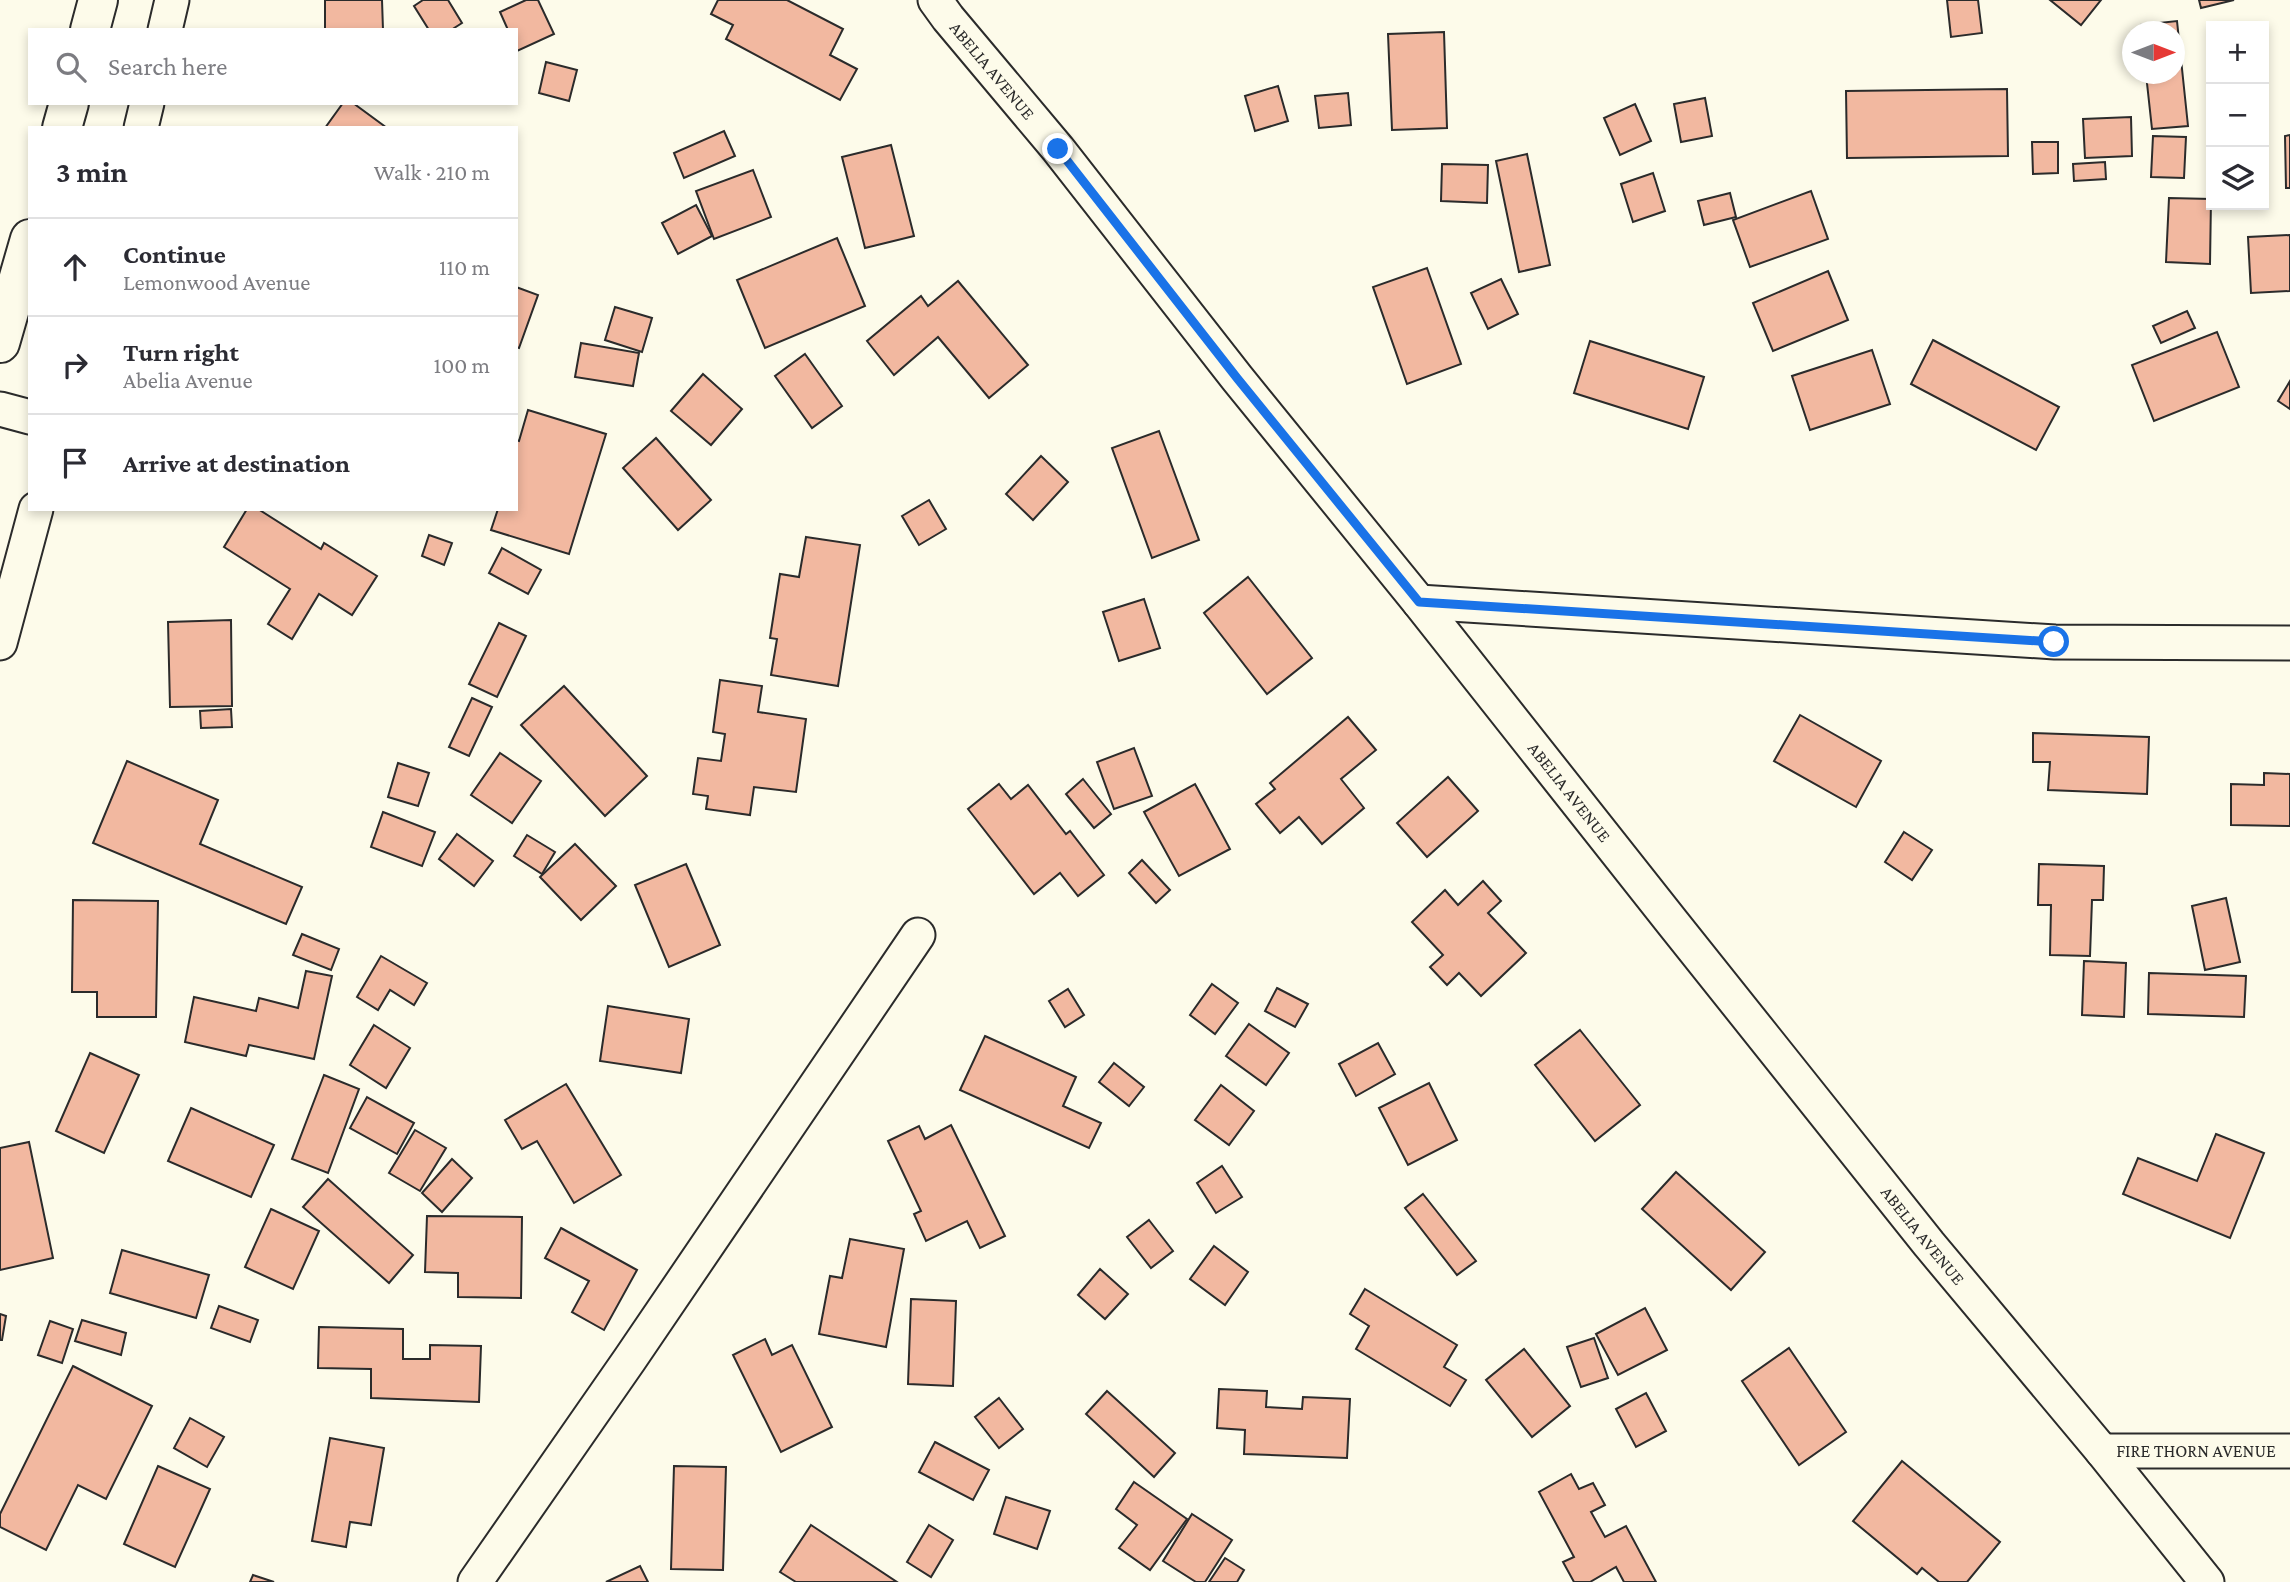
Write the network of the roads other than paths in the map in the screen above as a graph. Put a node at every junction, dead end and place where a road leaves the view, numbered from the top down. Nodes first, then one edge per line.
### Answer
1 (99, 0) edge
2 (172, 0) edge
3 (935, 0) edge
4 (91, 28) edge
5 (165, 28) edge
6 (68, 105) edge
7 (147, 105) edge
8 (63, 126) edge
9 (141, 126) edge
10 (28, 246) edge
11 (0, 342) edge
12 (0, 409) edge
13 (28, 416) edge
14 (35, 511) edge
15 (1419, 602) junction
16 (0, 643) edge
17 (2290, 643) edge
18 (918, 935) dead end
19 (2102, 1451) junction
20 (2290, 1451) edge
21 (475, 1582) edge
22 (2207, 1582) edge

1 - 4 main road
2 - 5 street
3 - 15 street, ABELIA AVENUE
6 - 8 main road
7 - 9 street
10 - 11 main road
12 - 13 street
14 - 16 street
15 - 17 street
15 - 19 street, ABELIA AVENUE
18 - 21 street
19 - 20 street, FIRE THORN AVENUE
19 - 22 street, ABELIA AVENUE

